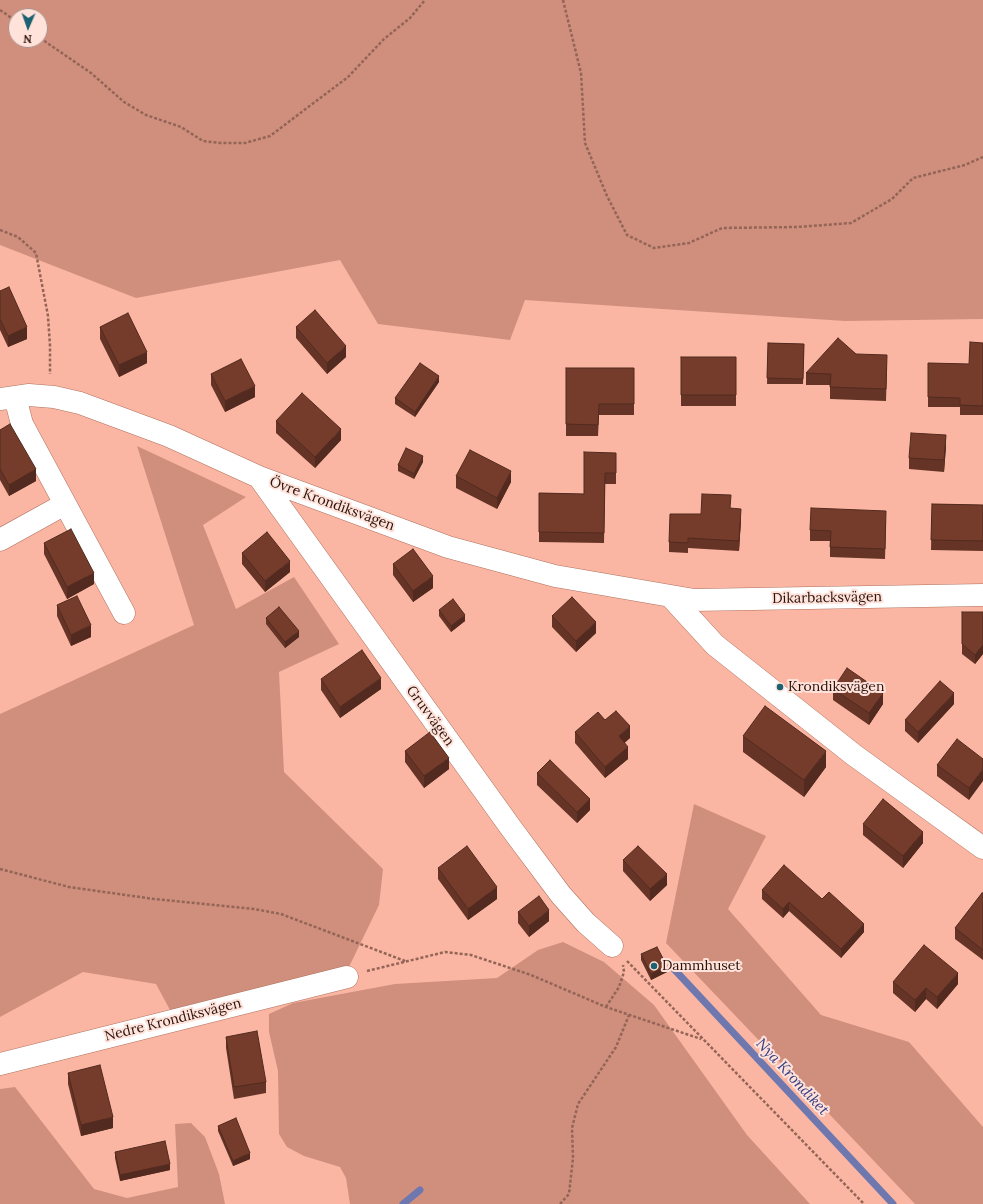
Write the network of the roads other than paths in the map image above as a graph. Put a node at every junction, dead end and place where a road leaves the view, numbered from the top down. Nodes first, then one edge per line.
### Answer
1 (8, 398) edge
2 (259, 477) junction
3 (65, 504) junction
4 (0, 540) edge
5 (983, 595) edge
6 (671, 597) junction
7 (124, 613) dead end
8 (983, 848) edge
9 (612, 946) road end
10 (347, 977) road end
11 (0, 1064) edge

1 - 2 street, Övre Krondiksvägen
1 - 3 street
2 - 6 street, Övre Krondiksvägen
2 - 9 street, Gruvvägen
3 - 4 street
3 - 7 street
5 - 6 street, Dikarbacksvägen
6 - 8 street
10 - 11 street, Nedre Krondiksvägen

